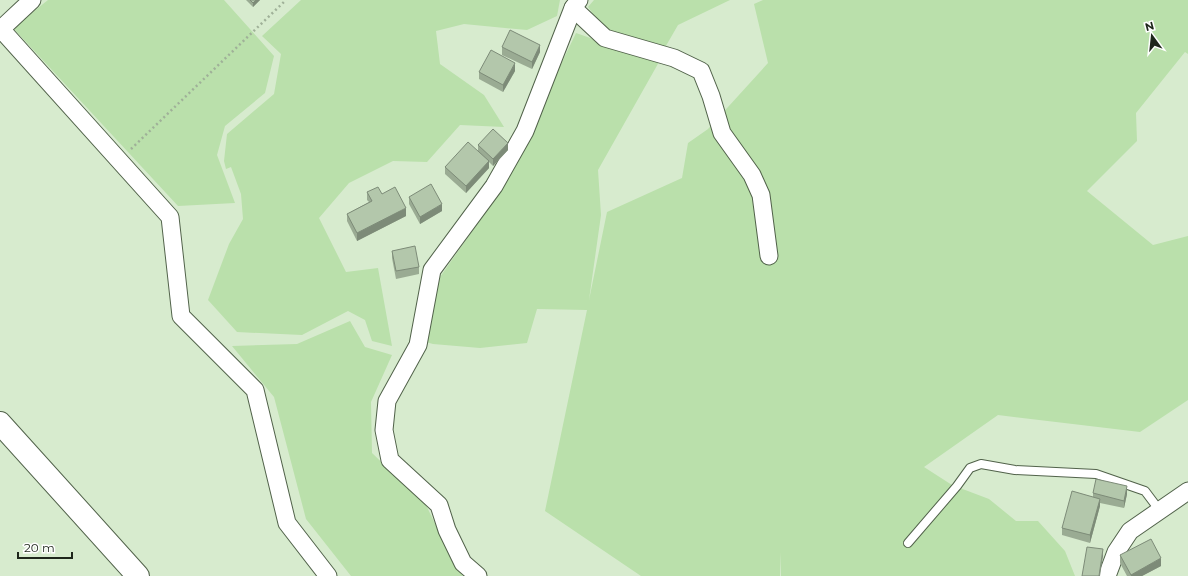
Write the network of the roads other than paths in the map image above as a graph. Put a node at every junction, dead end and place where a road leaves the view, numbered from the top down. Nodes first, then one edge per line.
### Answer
1 (32, 0) edge
2 (576, 4) edge
3 (1, 28) edge
4 (769, 256) dead end
5 (0, 424) edge
6 (1188, 491) edge
7 (1160, 510) junction
8 (908, 543) dead end
9 (138, 576) edge
10 (328, 576) edge
11 (478, 576) edge
12 (1107, 576) edge

1 - 3 street
2 - 4 street
2 - 11 street
3 - 10 street
5 - 9 street
6 - 7 street
7 - 8 lane
7 - 12 street

